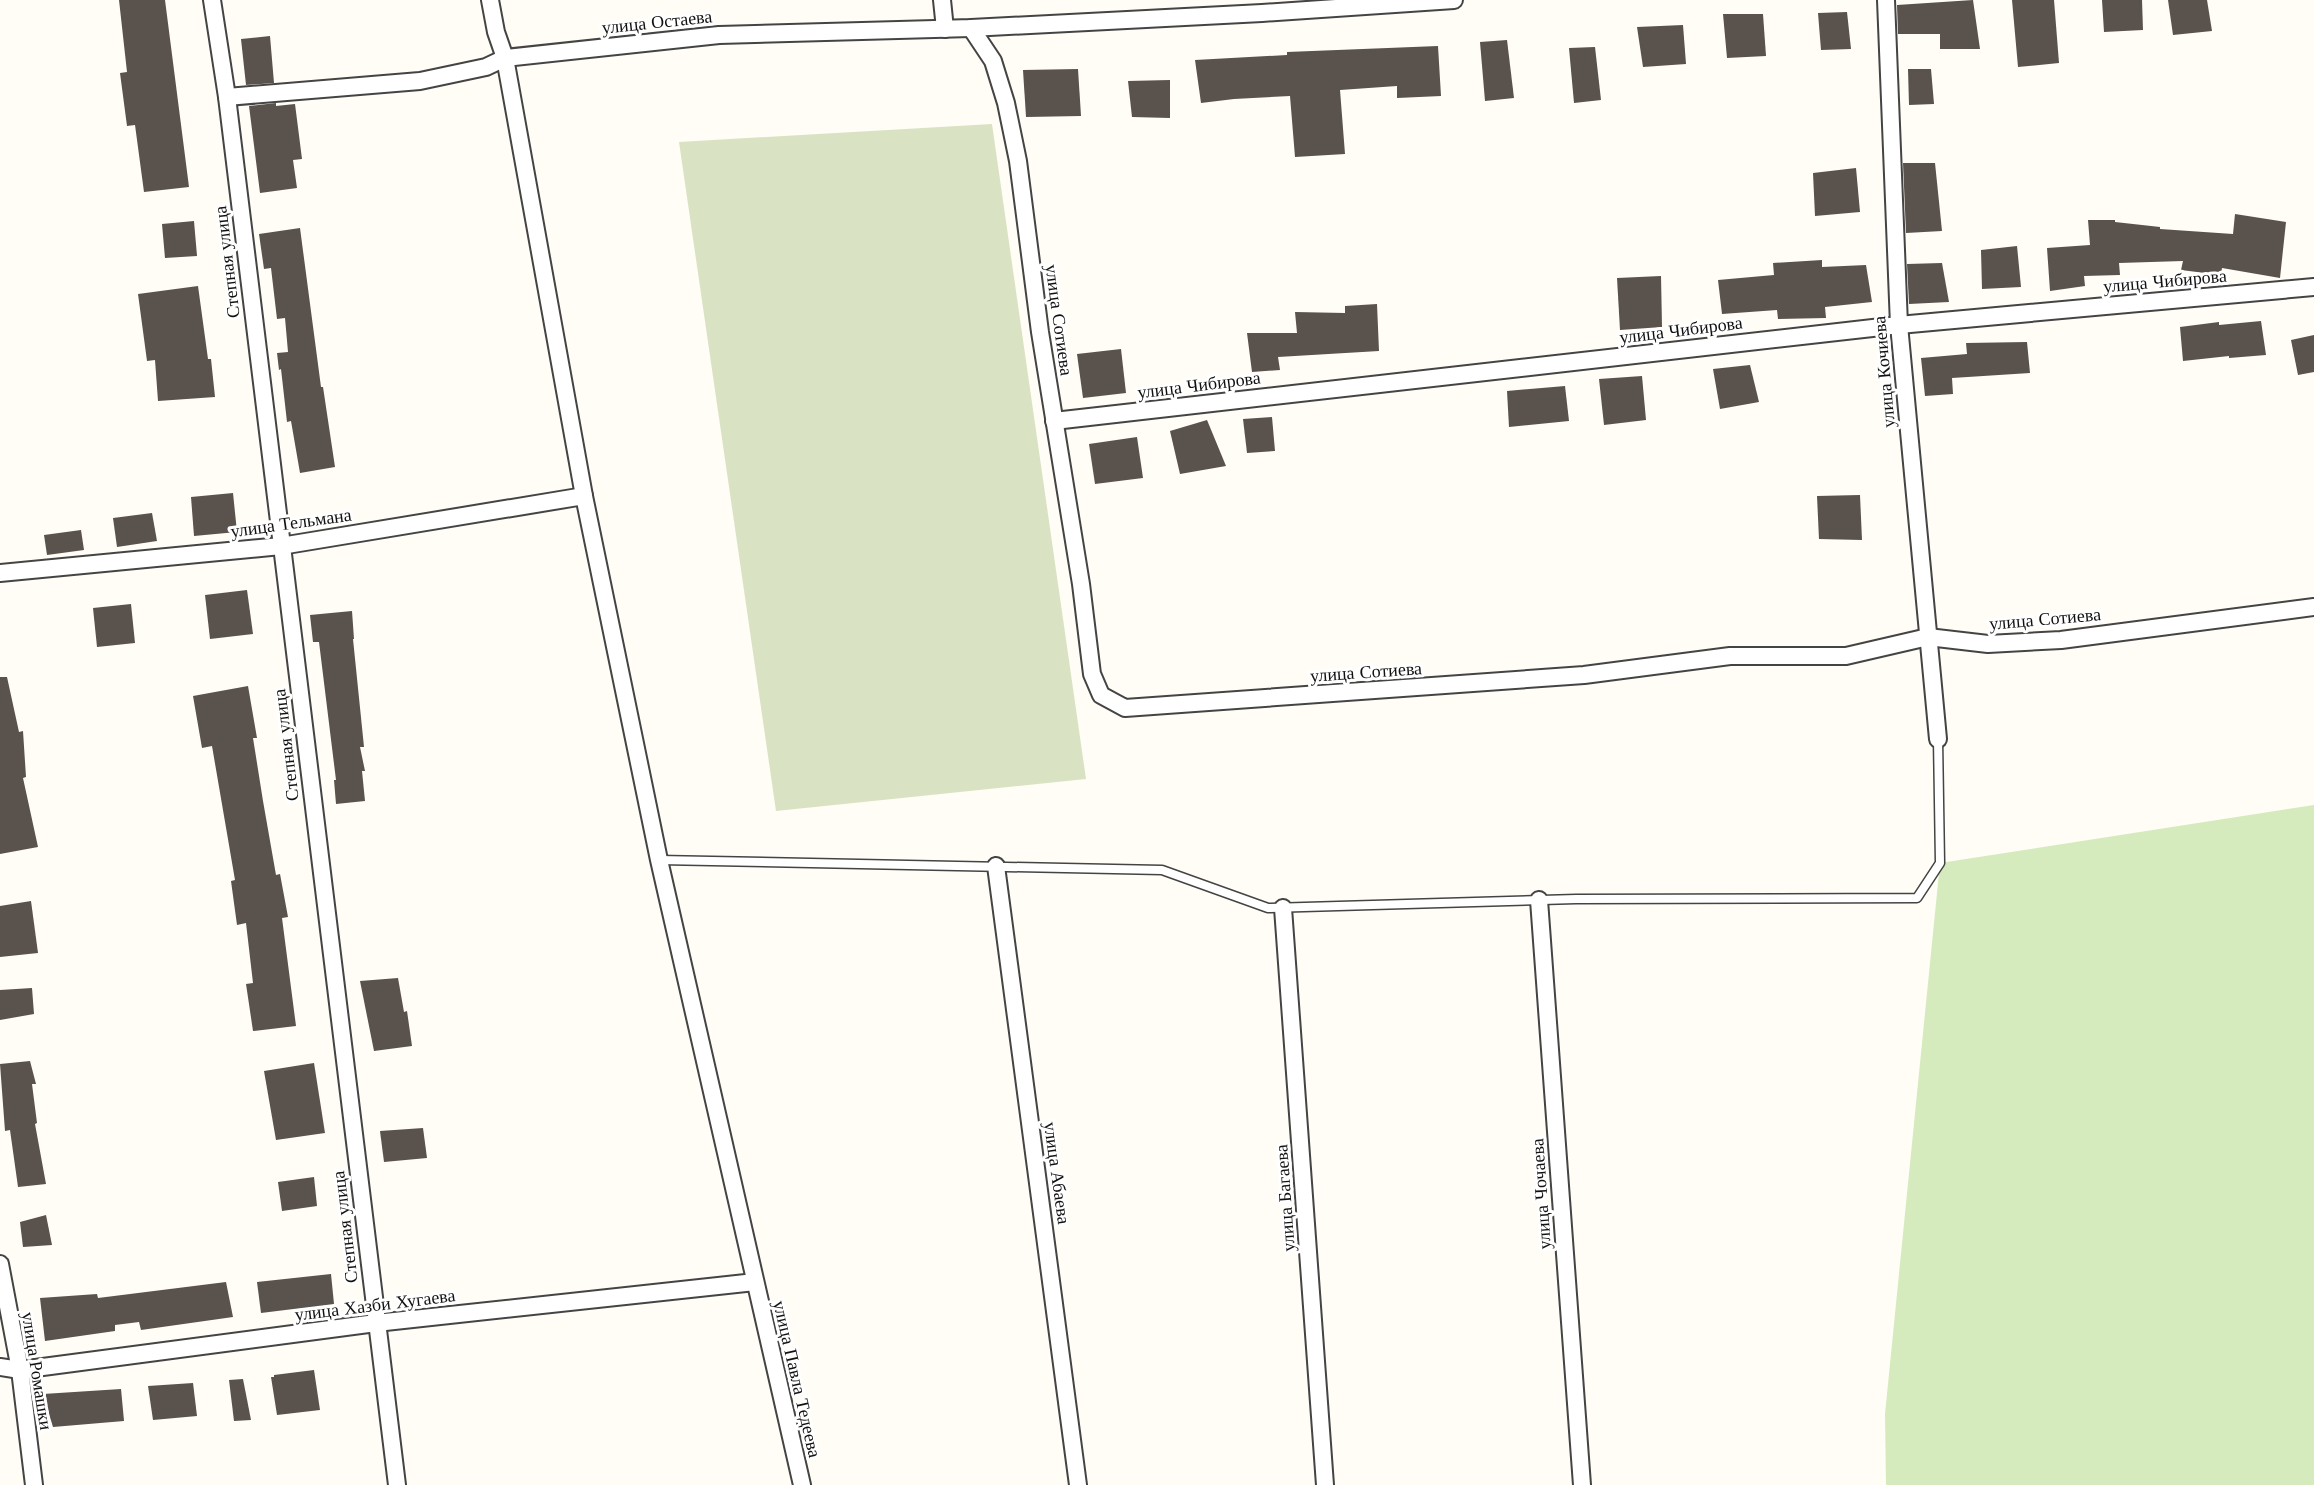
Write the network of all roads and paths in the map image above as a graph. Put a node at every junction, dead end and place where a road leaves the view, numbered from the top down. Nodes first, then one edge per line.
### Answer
1 (212, 0) edge
2 (490, 0) edge
3 (942, 0) edge
4 (1454, 0) edge
5 (1886, 0) edge
6 (1262, 7) edge
7 (971, 28) junction
8 (945, 29) junction
9 (505, 58) junction
10 (227, 97) junction
11 (2314, 287) edge
12 (1899, 325) junction
13 (1054, 421) junction
14 (584, 496) junction
15 (281, 546) junction
16 (0, 573) edge
17 (2314, 607) edge
18 (1928, 637) junction
19 (1938, 739) joint
20 (659, 860) junction
21 (996, 866) junction
22 (1539, 900) junction
23 (1283, 908) junction
24 (0, 1263) edge
25 (755, 1282) junction
26 (376, 1323) junction
27 (0, 1367) edge
28 (20, 1370) junction
29 (34, 1485) edge
30 (397, 1485) edge
31 (802, 1485) edge
32 (1078, 1485) edge
33 (1325, 1485) edge
34 (1582, 1485) edge

1 - 10 street, Степная улица
2 - 9 street, улица Павла Тедеева
3 - 8 street
4 - 6 street, улица Остаева
5 - 12 street, улица Кочиева
6 - 7 street, улица Остаева
7 - 8 street, улица Остаева
7 - 13 street, улица Сотиева
8 - 9 street, улица Остаева
9 - 10 street, улица Остаева
9 - 14 street, улица Павла Тедеева
10 - 15 street, Степная улица
11 - 12 street, улица Чибирова
12 - 13 street, улица Чибирова
12 - 18 street, улица Кочиева
13 - 18 street, улица Сотиева
14 - 15 street, улица Тельмана
14 - 20 street, улица Павла Тедеева
15 - 16 street, улица Тельмана
15 - 26 street, Степная улица
17 - 18 street, улица Сотиева
18 - 19 street, улица Кочиева
19 - 22 lane
20 - 21 lane
20 - 25 street, улица Павла Тедеева
21 - 23 lane
21 - 32 street, улица Абаева
22 - 23 lane
22 - 34 street, улица Чочаева
23 - 33 street, улица Багаева
24 - 28 street, улица Ромашки
25 - 26 street, улица Хазби Хугаева
25 - 31 street, улица Павла Тедеева
26 - 28 street, улица Хазби Хугаева
26 - 30 street, Степная улица
27 - 28 street, улица Хазби Хугаева
28 - 29 street, улица Ромашки

